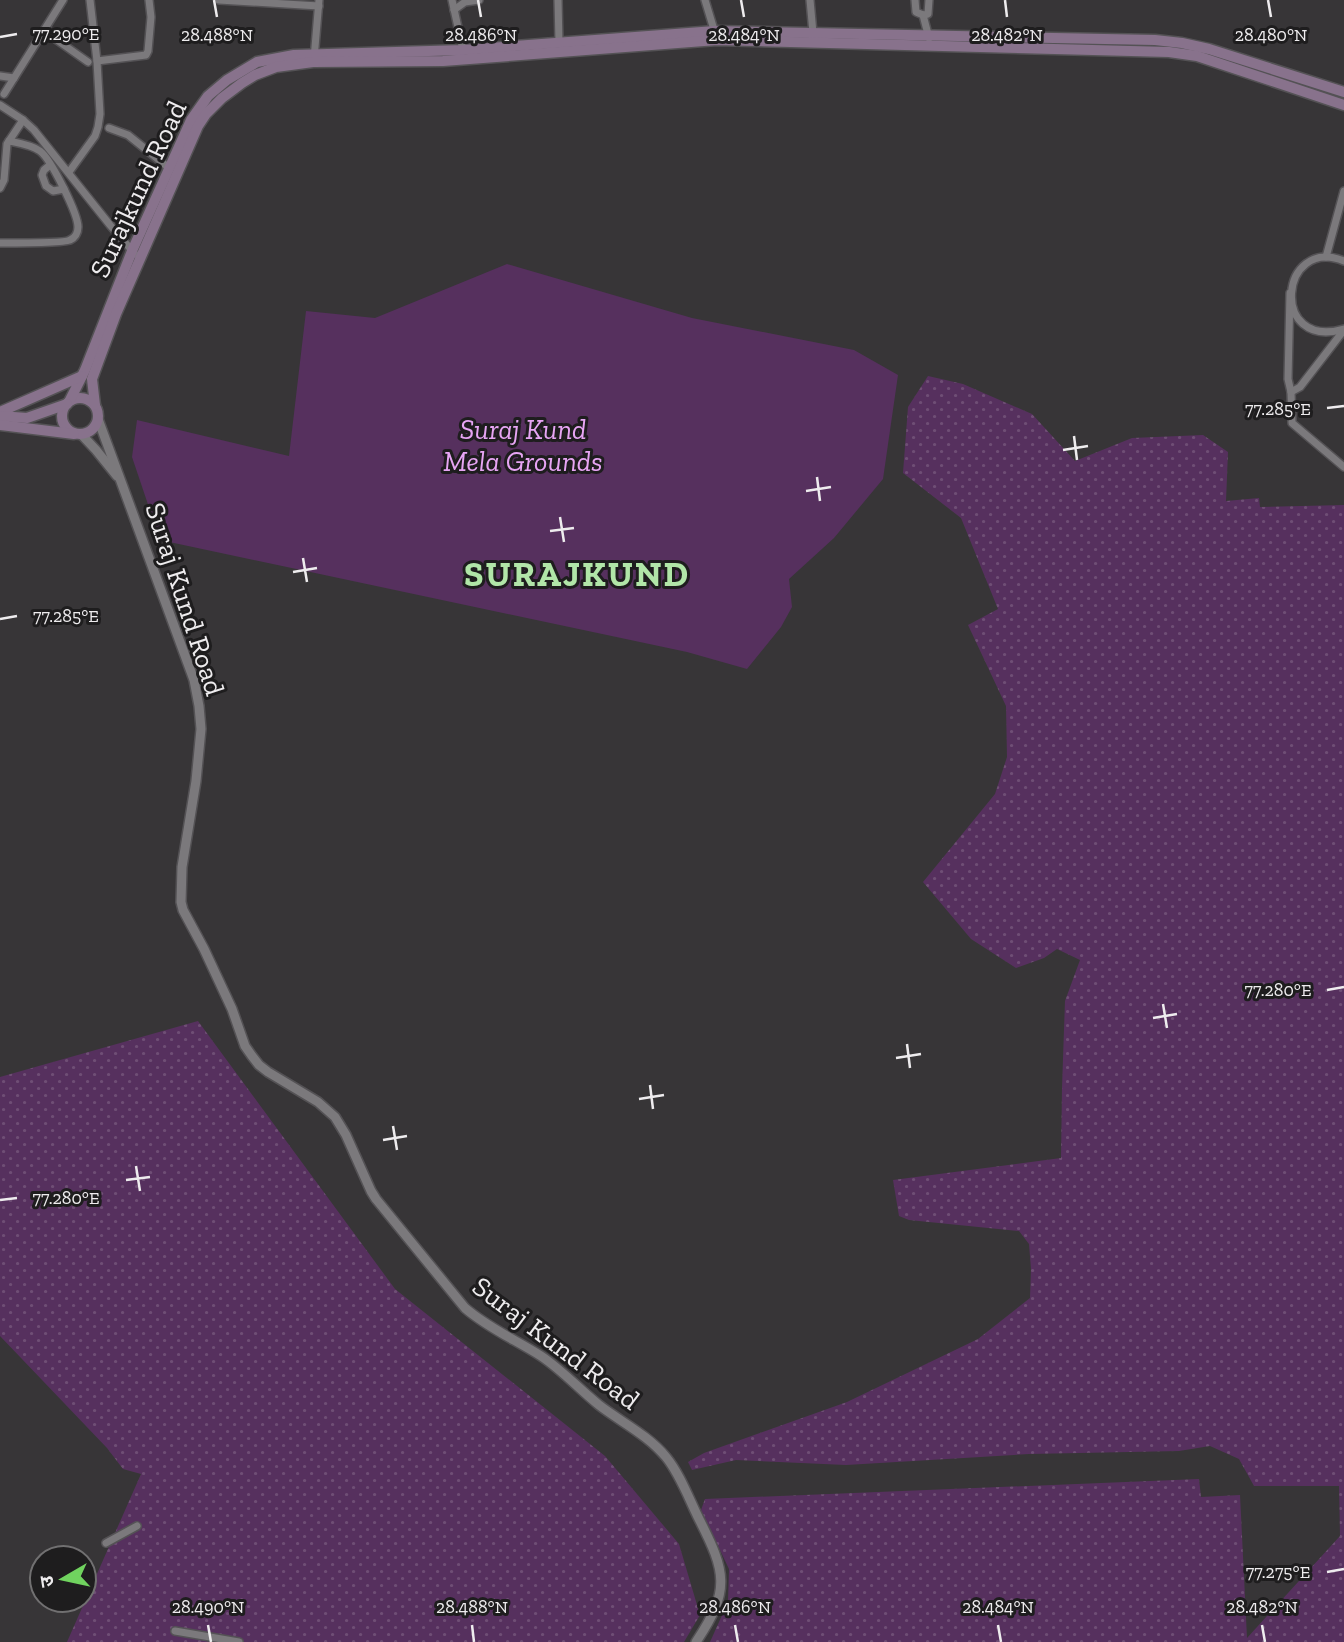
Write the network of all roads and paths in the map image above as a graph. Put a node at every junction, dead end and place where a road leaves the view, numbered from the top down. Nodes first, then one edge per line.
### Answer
1 (63, 0) edge
2 (90, 0) edge
3 (149, 0) edge
4 (219, 0) edge
5 (452, 0) edge
6 (479, 0) edge
7 (558, 0) edge
8 (705, 0) edge
9 (810, 0) edge
10 (915, 0) edge
11 (929, 0) edge
12 (319, 3) edge
13 (454, 10) junction
14 (923, 15) junction
15 (44, 31) junction
16 (813, 33) junction
17 (716, 36) junction
18 (795, 38) junction
19 (929, 40) junction
20 (559, 42) junction
21 (463, 50) junction
22 (314, 58) junction
23 (97, 61) junction
24 (88, 62) dead end
25 (0, 76) edge
26 (14, 78) junction
27 (1344, 92) edge
28 (4, 94) dead end
29 (0, 105) edge
30 (1344, 105) edge
31 (23, 120) junction
32 (109, 128) dead end
33 (5, 147) edge
34 (50, 165) junction
35 (169, 168) junction
36 (69, 172) junction
37 (0, 188) edge
38 (64, 189) junction
39 (1344, 191) edge
40 (0, 243) edge
41 (132, 251) junction
42 (1326, 257) junction
43 (139, 260) junction
44 (1344, 261) edge
45 (1290, 293) junction
46 (1344, 330) edge
47 (82, 376) junction
48 (1291, 392) junction
49 (68, 402) junction
50 (95, 405) junction
51 (0, 414) edge
52 (98, 419) junction
53 (0, 425) edge
54 (78, 434) junction
55 (1344, 467) edge
56 (122, 483) junction
57 (137, 1526) dead end
58 (106, 1543) dead end
59 (175, 1630) dead end
60 (239, 1642) edge
61 (696, 1642) edge

1 - 15 street
2 - 23 street
3 - 23 street
4 - 12 street
5 - 13 street
6 - 13 street
7 - 20 street
8 - 17 street
9 - 16 street
10 - 14 street
11 - 14 street
12 - 22 street
13 - 21 street
14 - 19 street
15 - 24 street
15 - 26 street
16 - 18 main road, Surajkund Road
16 - 19 main road, Surajkund Road
17 - 18 main road, Surajkund Road
17 - 20 main road, Surajkund Road
17 - 22 main road, Surajkund Road
18 - 19 main road, Surajkund Road
19 - 27 main road, Surajkund Road
19 - 30 main road, Surajkund Road
20 - 21 main road, Surajkund Road
21 - 22 main road, Surajkund Road
22 - 35 main road, Surajkund Road
22 - 43 main road, Surajkund Road
23 - 36 street
25 - 26 street
26 - 28 street
29 - 31 street
31 - 33 street
31 - 36 street
32 - 35 street
33 - 34 street
33 - 37 street
34 - 38 street
34 - 38 street
35 - 41 main road, Surajkund Road
36 - 41 street
38 - 40 street
39 - 42 street
41 - 43 street
41 - 47 main road, Surajkund Road
42 - 44 street
42 - 45 street
43 - 50 main road, Surajkund Road
45 - 46 street
45 - 48 street
46 - 48 street
47 - 49 main road, Surajkund Road
47 - 51 main road
48 - 55 street
49 - 50 main road
49 - 51 main road
49 - 54 main road
50 - 52 main road
52 - 54 main road
52 - 56 street, Suraj Kund Road
53 - 54 main road
54 - 56 street
56 - 61 street, Suraj Kund Road
57 - 58 street
59 - 60 street

